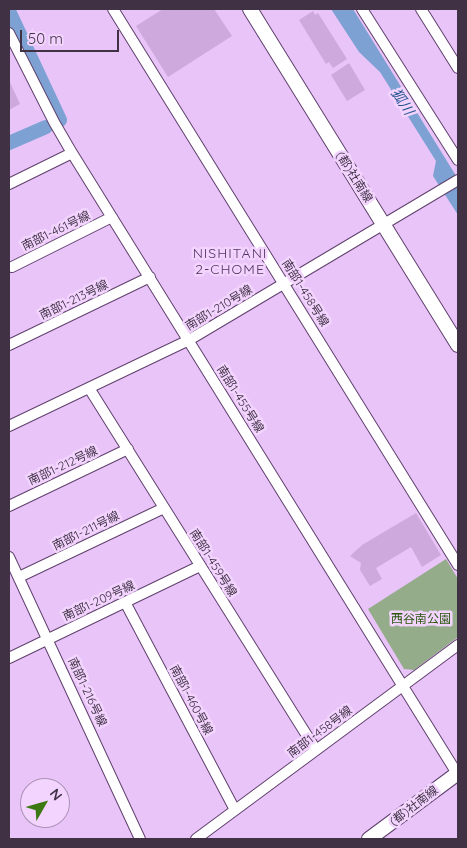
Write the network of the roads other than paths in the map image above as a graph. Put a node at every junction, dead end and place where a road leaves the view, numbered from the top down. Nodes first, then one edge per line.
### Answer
1 (113, 9) edge
2 (250, 9) edge
3 (362, 9) edge
4 (422, 9) edge
5 (9, 33) edge
6 (455, 56) edge
7 (458, 68) edge
8 (72, 153) junction
9 (458, 160) edge
10 (458, 180) edge
11 (9, 184) edge
12 (112, 217) junction
13 (384, 225) junction
14 (10, 265) edge
15 (150, 277) junction
16 (284, 284) junction
17 (189, 340) junction
18 (9, 345) edge
19 (458, 345) edge
20 (90, 388) junction
21 (9, 426) edge
22 (128, 449) junction
23 (9, 506) edge
24 (164, 508) junction
25 (9, 557) edge
26 (458, 565) edge
27 (200, 566) junction
28 (19, 577) junction
29 (125, 602) junction
30 (48, 638) junction
31 (458, 645) edge
32 (9, 658) edge
33 (402, 686) junction
34 (316, 750) junction
35 (458, 774) edge
36 (235, 810) junction
37 (140, 839) edge
38 (196, 839) edge
39 (369, 839) edge

1 - 16 street, 南部1-458号線
2 - 13 street, (都)社南線
3 - 9 street
4 - 6 street
5 - 8 street, 南部1-455号線
6 - 7 street
8 - 11 street
8 - 12 street, 南部1-455号線
10 - 13 street, 南部1-210号線
12 - 14 street, 南部1-461号線
12 - 15 street, 南部1-455号線
13 - 16 street, 南部1-210号線
13 - 19 street, (都)社南線
15 - 17 street, 南部1-455号線
15 - 18 street, 南部1-213号線
16 - 17 street, 南部1-210号線
16 - 26 street, 南部1-458号線
17 - 20 street, 南部1-210号線
17 - 33 street, 南部1-455号線
20 - 21 street, 南部1-210号線
20 - 22 street, 南部1-459号線
22 - 23 street, 南部1-212号線
22 - 24 street, 南部1-459号線
24 - 27 street, 南部1-459号線
24 - 28 street, 南部1-211号線
25 - 28 street, 南部1-216号線
27 - 29 street, 南部1-209号線
27 - 34 street, 南部1-459号線
28 - 30 street, 南部1-216号線
29 - 30 street, 南部1-209号線
29 - 36 street, 南部1-460号線
30 - 32 street, 南部1-209号線
30 - 37 street, 南部1-216号線
31 - 33 street, 南部1-458号線
33 - 34 street, 南部1-458号線
33 - 35 street, 南部1-455号線
34 - 36 street, 南部1-458号線
35 - 39 street, (都)社南線
36 - 38 street, 南部1-458号線

